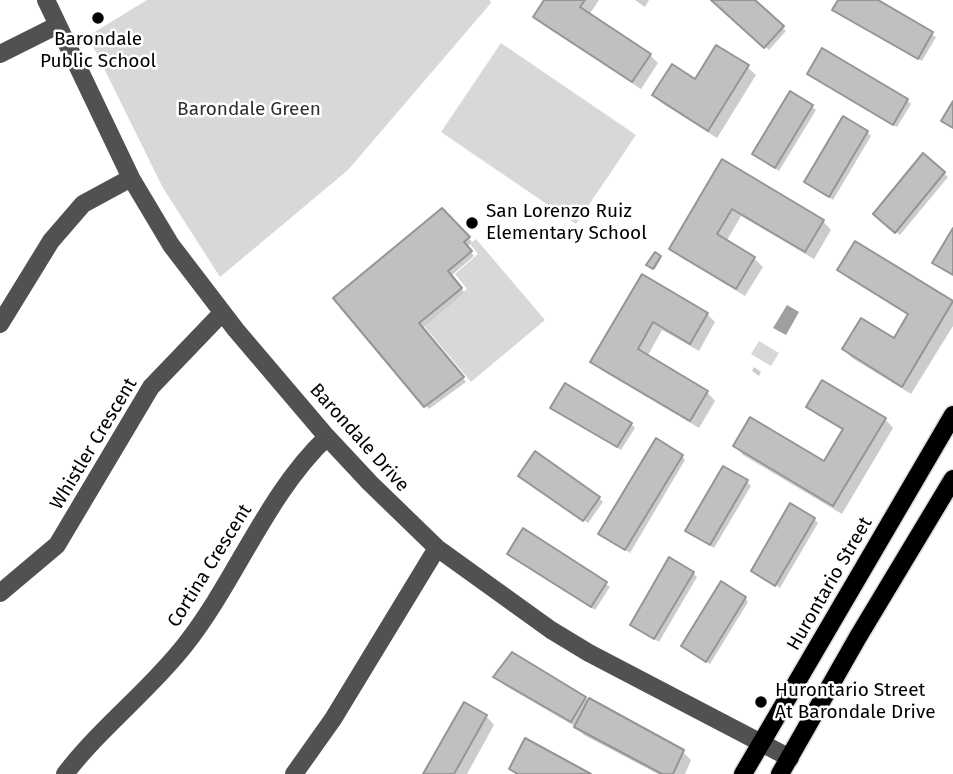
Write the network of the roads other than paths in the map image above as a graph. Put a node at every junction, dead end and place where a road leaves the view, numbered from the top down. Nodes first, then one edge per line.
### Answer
1 (46, 0) edge
2 (58, 25) junction
3 (0, 54) edge
4 (131, 178) junction
5 (222, 313) junction
6 (0, 324) edge
7 (953, 415) edge
8 (327, 437) junction
9 (953, 479) edge
10 (437, 548) junction
11 (0, 593) edge
12 (761, 743) junction
13 (790, 758) junction
14 (65, 774) edge
15 (294, 774) edge
16 (743, 774) edge
17 (780, 774) edge

1 - 2 street, Barondale Drive
2 - 3 street
2 - 4 street, Barondale Drive
4 - 5 street, Barondale Drive
4 - 6 street
5 - 8 street, Barondale Drive
5 - 11 street, Whistler Crescent
7 - 12 main road, Hurontario Street
8 - 10 street, Barondale Drive
8 - 14 street, Cortina Crescent
9 - 13 main road
10 - 12 street, Barondale Drive
10 - 15 street
12 - 13 street, Barondale Drive
12 - 16 main road, Hurontario Street
13 - 17 main road

